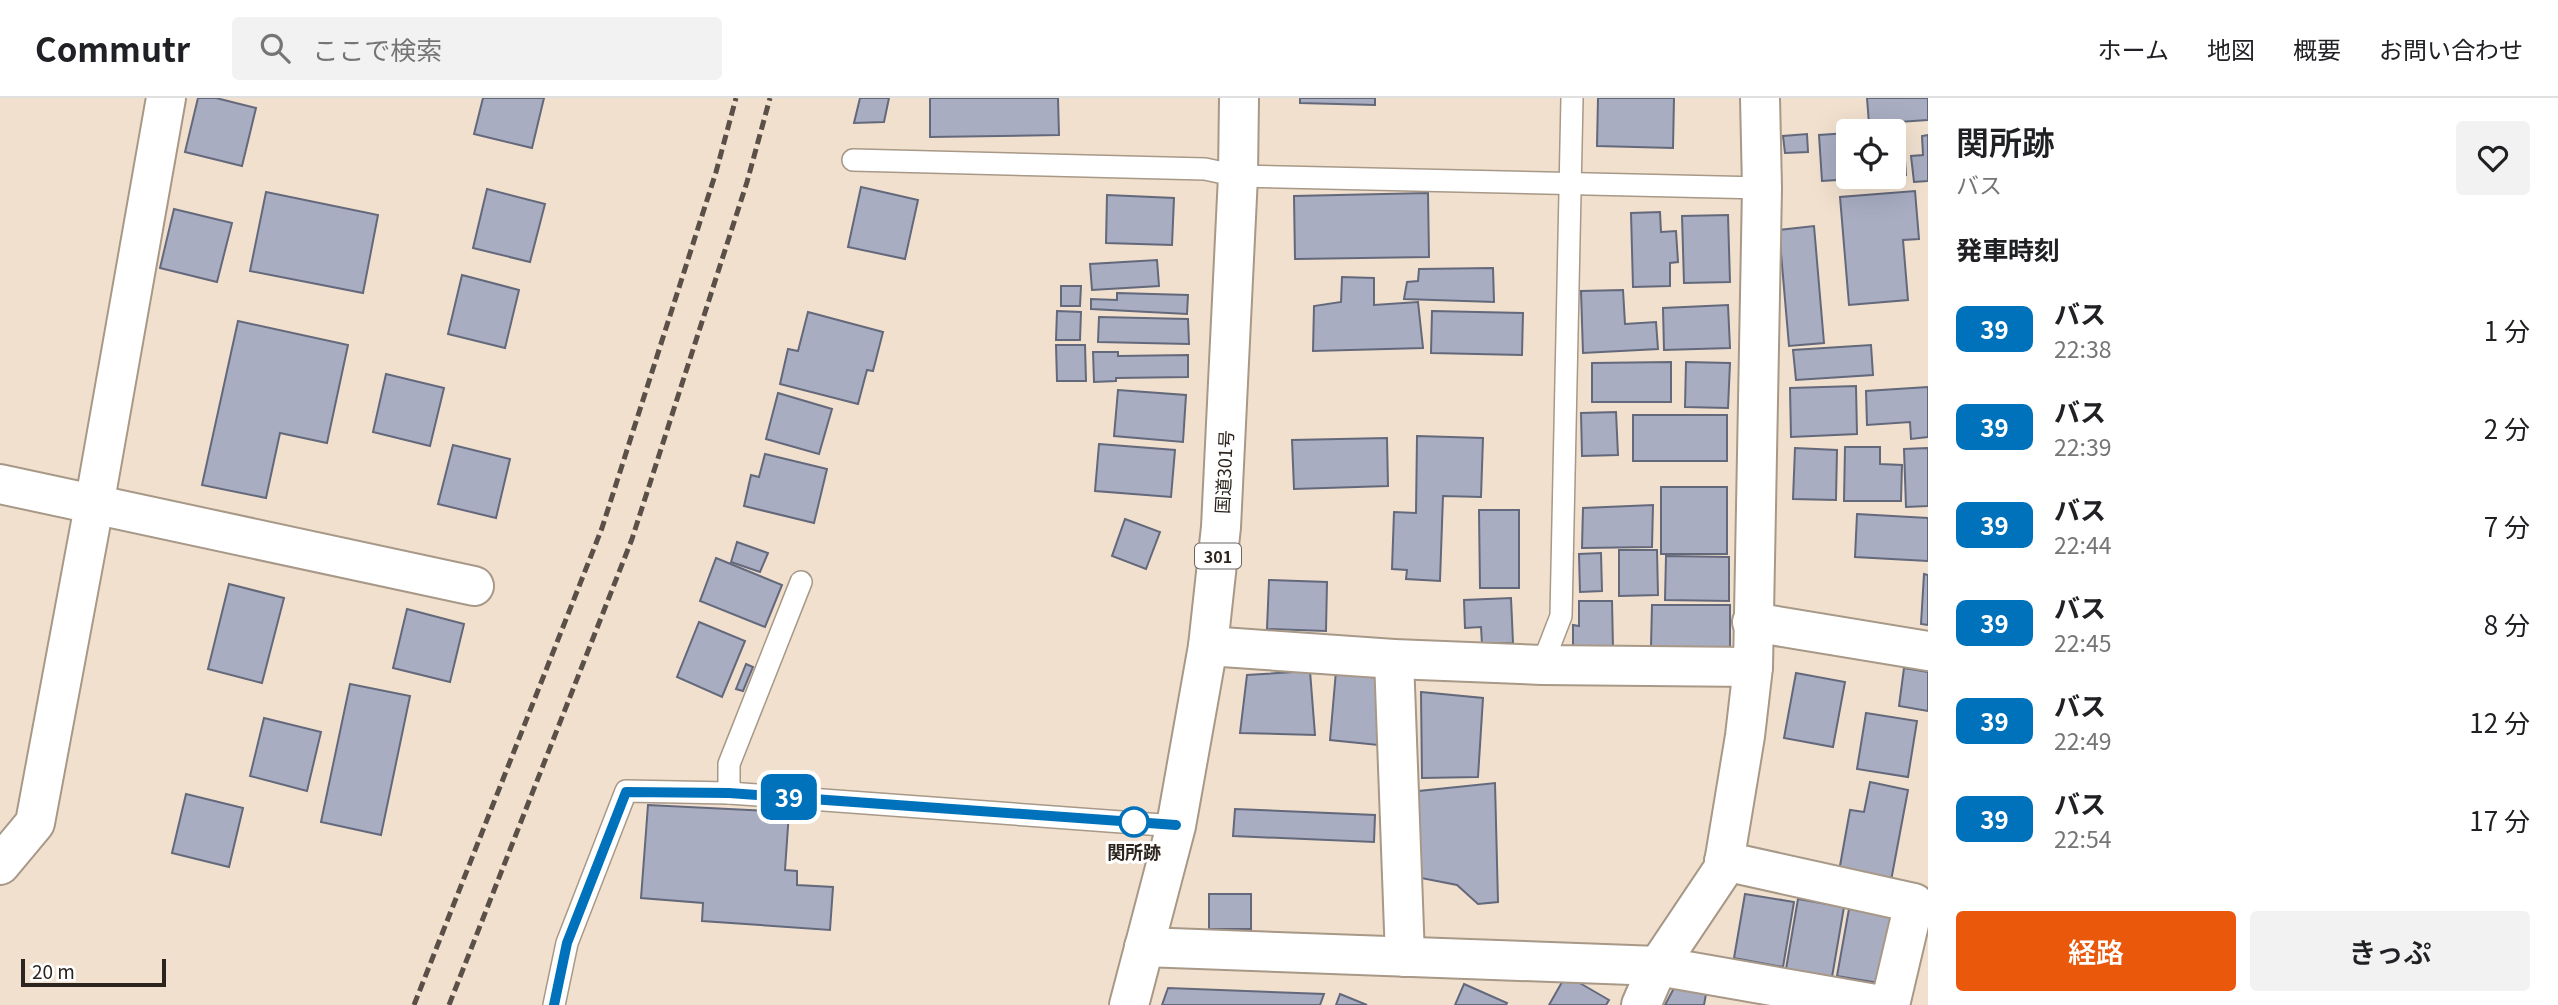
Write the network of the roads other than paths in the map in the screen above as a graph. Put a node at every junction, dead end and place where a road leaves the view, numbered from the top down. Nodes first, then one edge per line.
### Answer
1 (166, 98) edge
2 (1239, 98) edge
3 (1572, 98) edge
4 (1760, 98) edge
5 (852, 160) dead end
6 (1238, 176) junction
7 (1571, 185) junction
8 (1762, 188) junction
9 (0, 484) edge
10 (94, 506) junction
11 (801, 582) dead end
12 (474, 586) dead end
13 (1752, 622) junction
14 (1208, 646) junction
15 (1928, 651) edge
16 (1394, 659) junction
17 (1542, 665) junction
18 (1753, 667) junction
19 (729, 793) junction
20 (1176, 825) junction
21 (1724, 861) junction
22 (0, 865) edge
23 (1144, 947) junction
24 (1405, 957) junction
25 (1658, 966) junction
26 (554, 1005) edge
27 (1129, 1005) edge
28 (1641, 1005) edge
29 (1881, 1005) edge
30 (1891, 1005) edge

1 - 10 main road
2 - 6 main road, 国道301号 / 301
3 - 7 lane
4 - 8 main road
5 - 6 lane
6 - 7 lane
6 - 14 main road, 国道301号 / 301
7 - 8 lane
7 - 17 lane
8 - 13 main road
9 - 10 main road
10 - 12 main road
10 - 22 main road
11 - 19 lane
13 - 15 main road
13 - 18 main road
14 - 16 main road
14 - 20 main road, 国道301号 / 301
16 - 17 main road
16 - 24 main road
17 - 18 main road
18 - 21 main road
19 - 20 lane
19 - 26 lane
20 - 23 main road, 国道301号 / 301
21 - 25 main road
21 - 30 main road
23 - 24 main road
23 - 27 main road, 国道301号 / 301
24 - 25 main road
25 - 28 main road
25 - 29 main road

